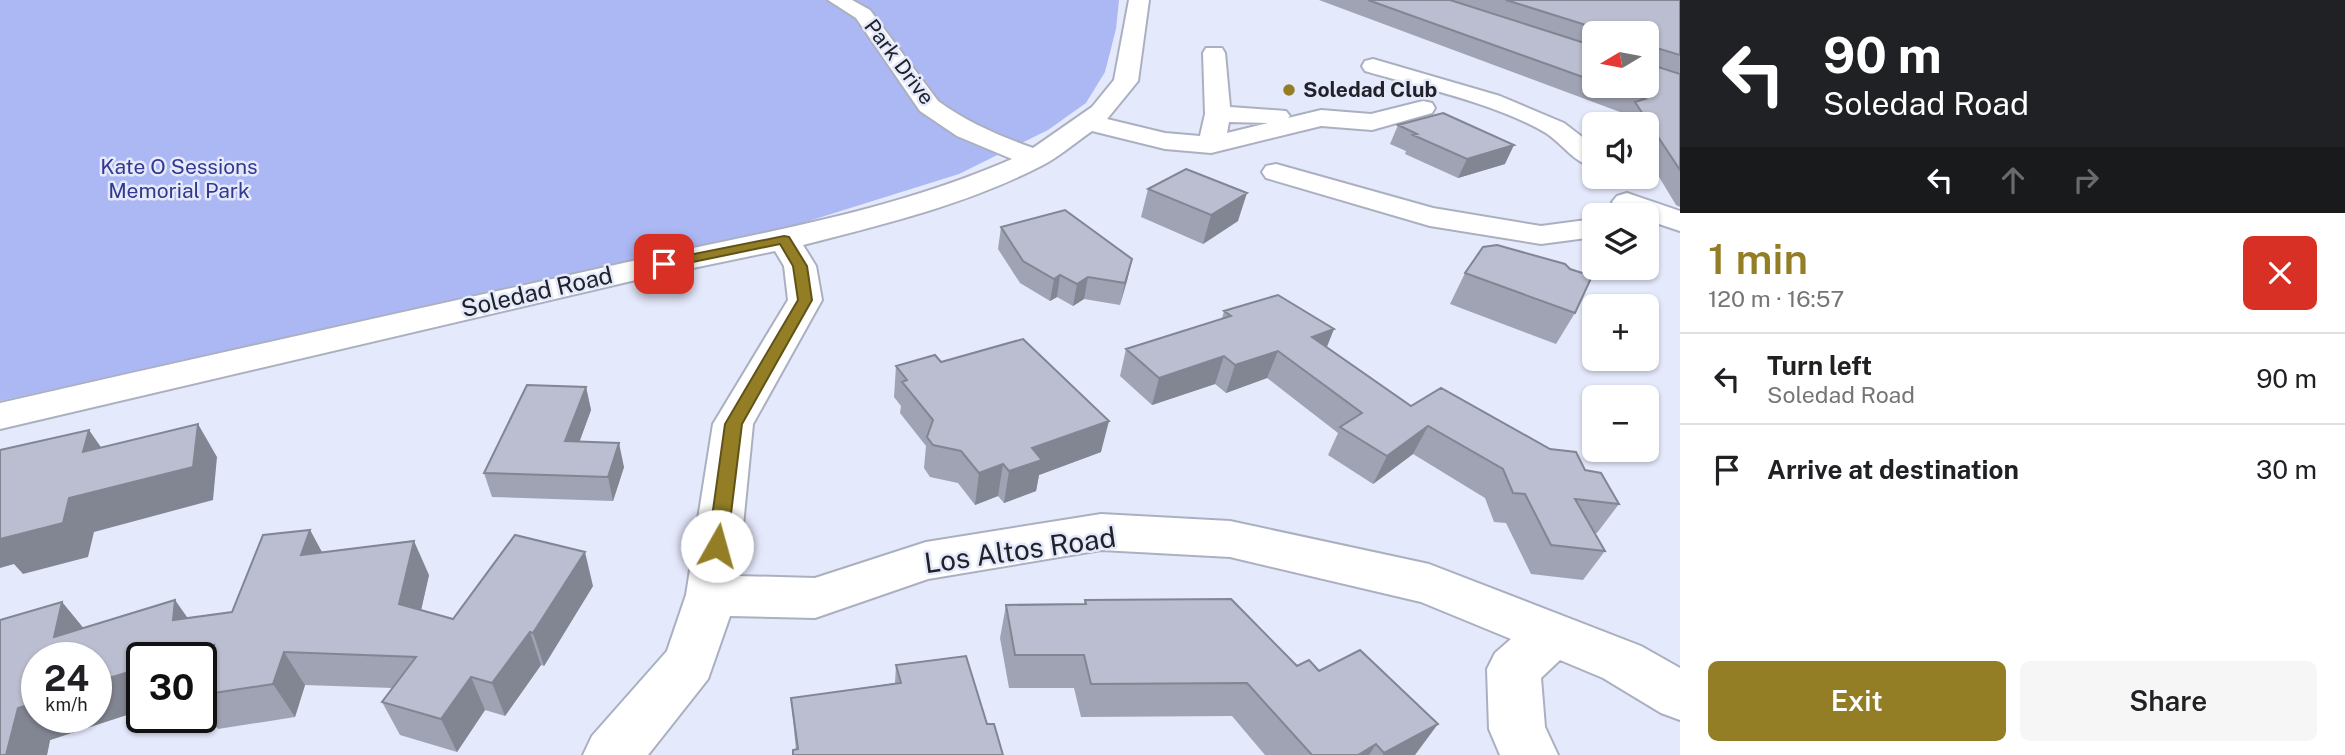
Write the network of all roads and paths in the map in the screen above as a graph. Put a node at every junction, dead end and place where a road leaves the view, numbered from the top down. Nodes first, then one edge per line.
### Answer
1 (838, 0) edge
2 (1139, 0) edge
3 (1214, 53) dead end
4 (1373, 66) dead end
5 (1423, 108) dead end
6 (1218, 114) junction
7 (1321, 118) junction
8 (1088, 122) junction
9 (1212, 145) junction
10 (1582, 149) edge
11 (1036, 158) junction
12 (1276, 172) dead end
13 (1659, 217) edge
14 (1680, 222) edge
15 (1582, 230) edge
16 (784, 240) junction
17 (0, 416) edge
18 (711, 595) junction
19 (1553, 635) junction
20 (1680, 696) edge
21 (612, 755) edge
22 (1529, 755) edge

1 - 11 street, Park Drive
2 - 8 street, Soledad Road
3 - 6 street
4 - 10 street
5 - 7 street
6 - 7 street
6 - 9 street
7 - 9 street
8 - 9 street
8 - 11 street, Soledad Road
11 - 16 street, Soledad Road
12 - 15 street
13 - 14 street
16 - 17 street, Soledad Road
16 - 18 street
18 - 19 street, Los Altos Road
18 - 21 street
19 - 20 street, Los Altos Road
19 - 22 street

